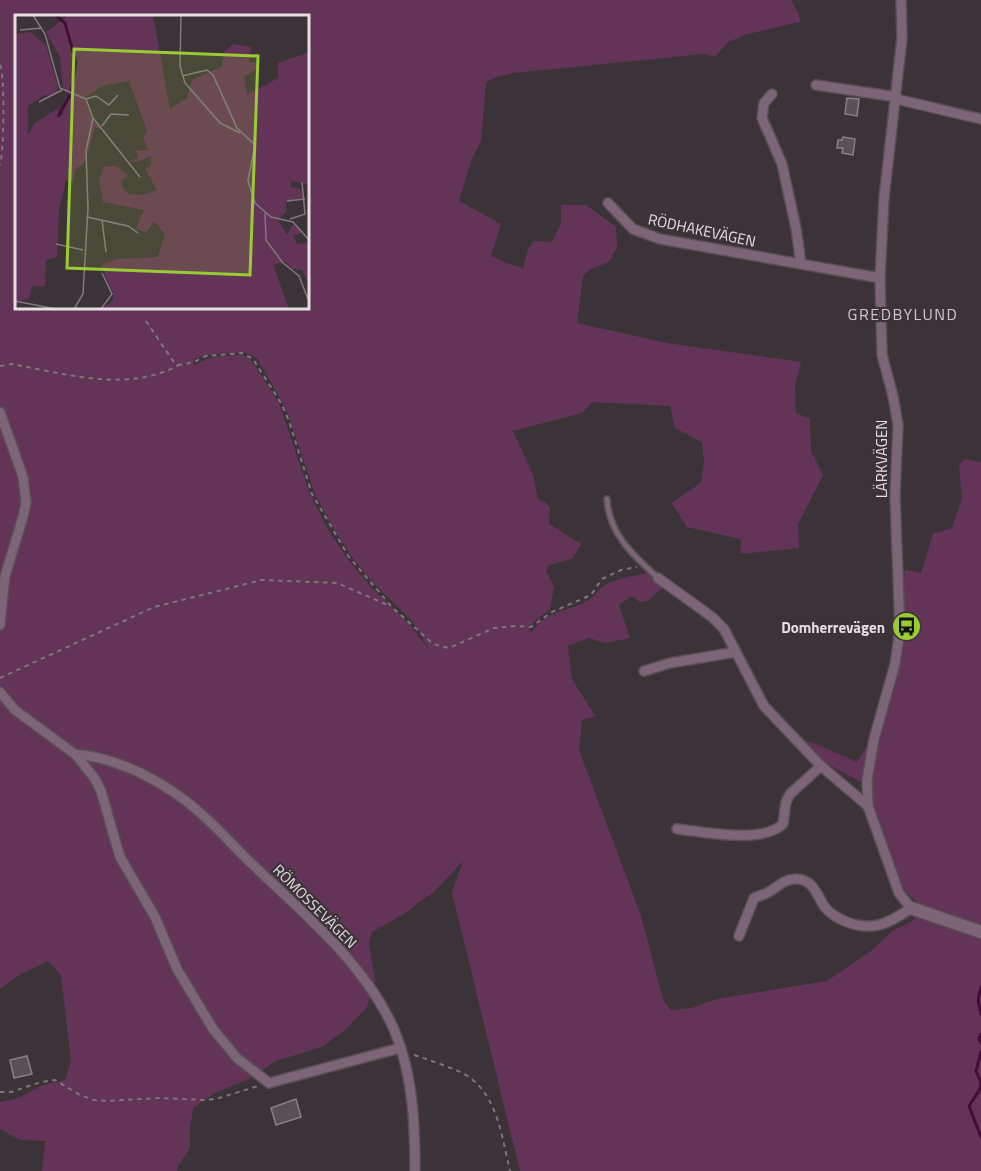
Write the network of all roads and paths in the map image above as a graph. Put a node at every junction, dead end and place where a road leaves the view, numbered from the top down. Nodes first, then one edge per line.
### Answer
1 (901, 0) edge
2 (0, 65) edge
3 (816, 85) dead end
4 (772, 94) dead end
5 (896, 98) junction
6 (981, 119) edge
7 (0, 165) edge
8 (608, 203) dead end
9 (801, 264) junction
10 (880, 278) junction
11 (146, 321) dead end
12 (180, 365) junction
13 (0, 366) edge
14 (0, 412) edge
15 (607, 499) dead end
16 (645, 566) junction
17 (658, 578) joint
18 (392, 607) junction
19 (0, 625) edge
20 (736, 652) junction
21 (644, 671) dead end
22 (0, 678) edge
23 (0, 692) edge
24 (75, 754) junction
25 (821, 766) junction
26 (868, 806) junction
27 (676, 829) dead end
28 (911, 908) junction
29 (981, 932) edge
30 (739, 936) dead end
31 (401, 1051) junction
32 (270, 1083) junction
33 (0, 1092) edge
34 (415, 1171) edge
35 (510, 1171) edge

1 - 5 street, LÄRKVÄGEN
2 - 7 path
3 - 5 street
4 - 9 street
5 - 6 street
5 - 10 street, LÄRKVÄGEN
8 - 9 street, RÖDHAKEVÄGEN
9 - 10 street, RÖDHAKEVÄGEN
10 - 26 street, LÄRKVÄGEN
11 - 12 path
12 - 13 path
12 - 18 path
14 - 19 street
15 - 16 lane
16 - 17 lane
16 - 18 path
17 - 20 street
18 - 22 path
20 - 21 street
20 - 25 street
23 - 24 street
24 - 31 street, RÖMOSSEVÄGEN
24 - 32 street
25 - 26 street
25 - 27 street
26 - 28 street, LÄRKVÄGEN
28 - 29 street
28 - 30 street
31 - 32 street
31 - 34 street, RÖMOSSEVÄGEN
31 - 35 path
32 - 33 path

